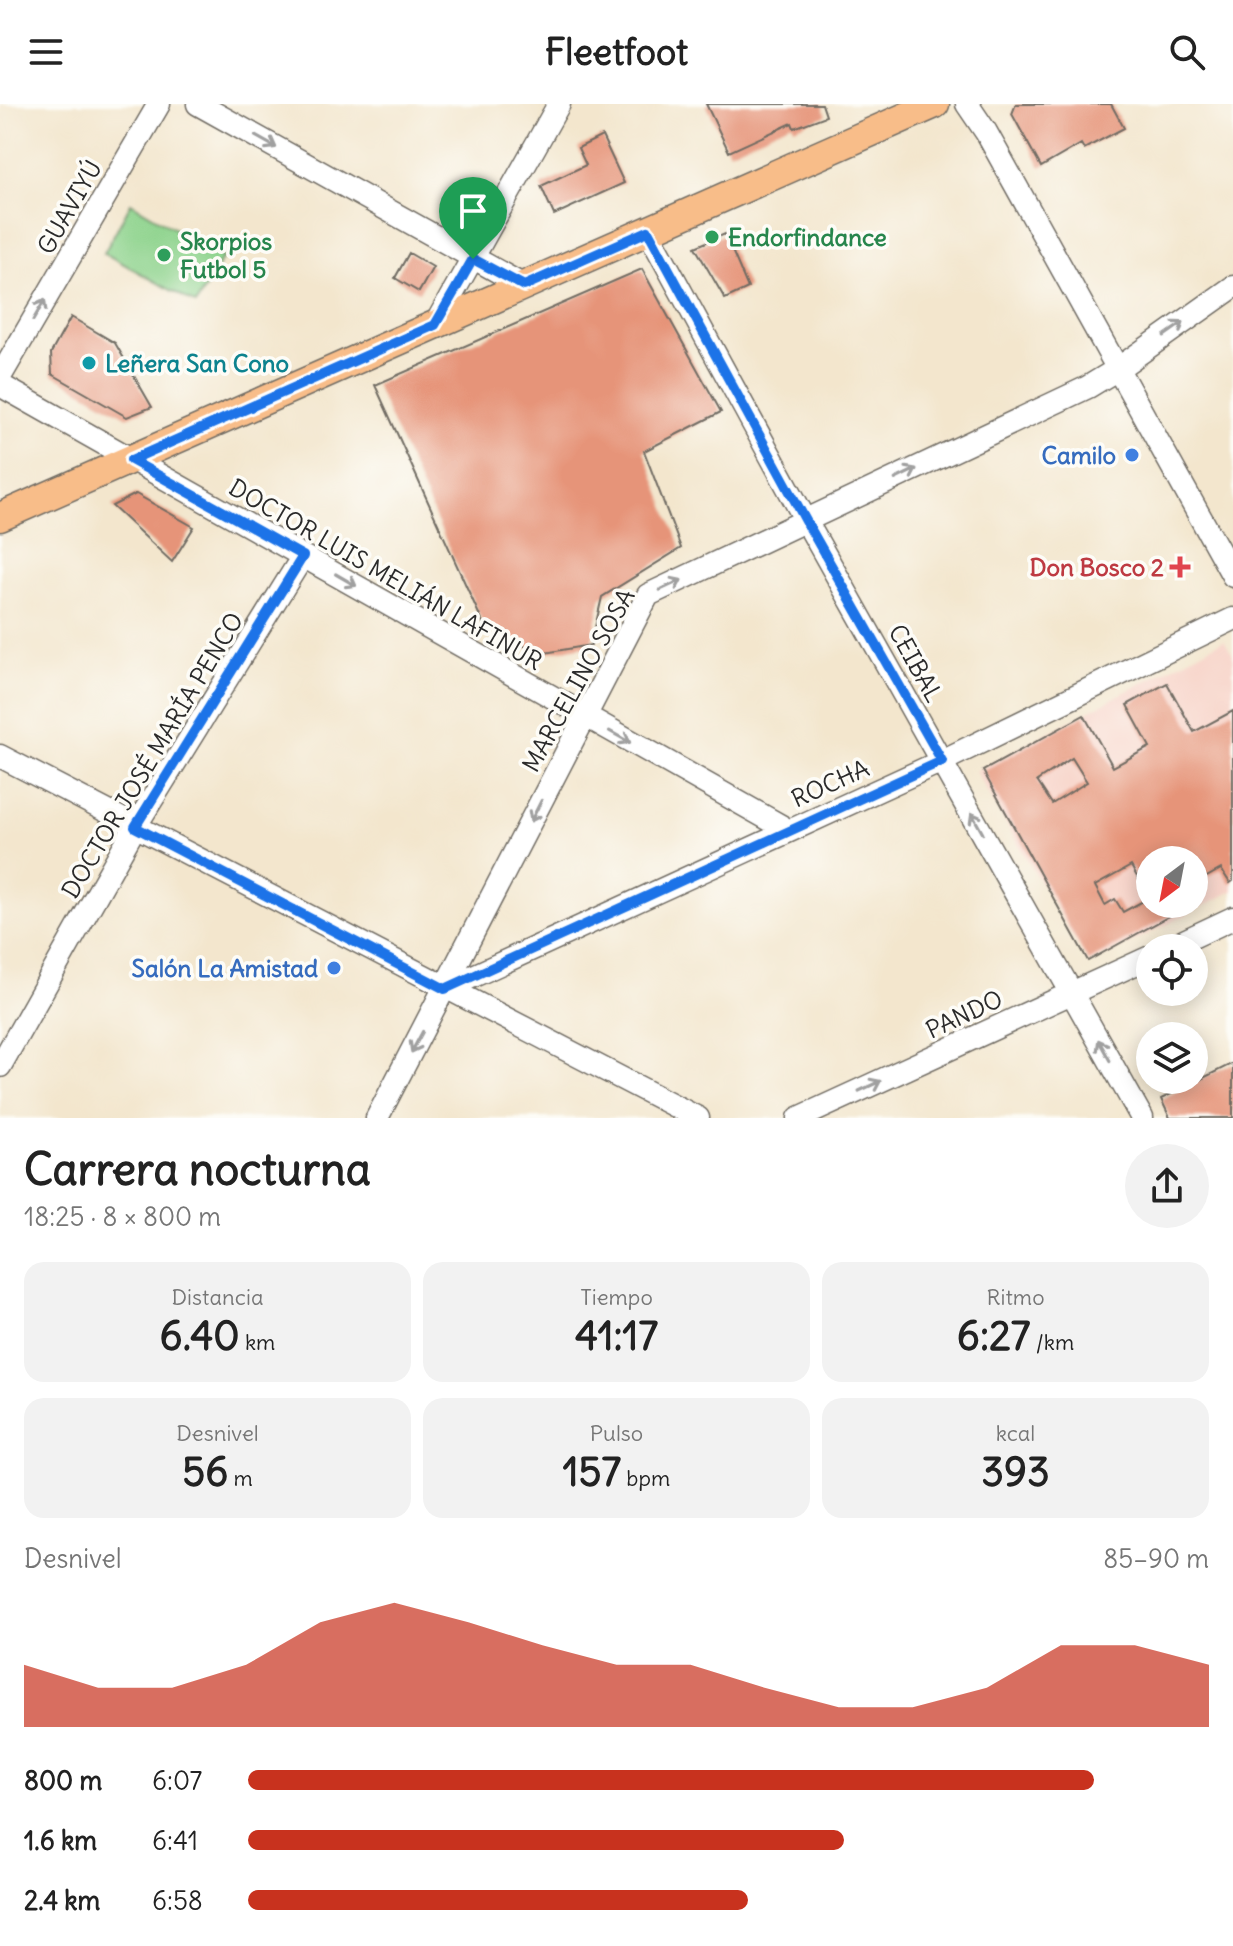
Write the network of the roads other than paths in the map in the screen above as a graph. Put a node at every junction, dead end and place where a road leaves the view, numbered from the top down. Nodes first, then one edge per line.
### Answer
1 (159, 104) edge
2 (198, 104) edge
3 (559, 104) edge
4 (935, 104) edge
5 (967, 104) edge
6 (648, 231) junction
7 (473, 259) junction
8 (524, 286) junction
9 (1233, 287) edge
10 (435, 325) junction
11 (1116, 370) junction
12 (0, 377) edge
13 (0, 385) edge
14 (131, 460) junction
15 (0, 517) edge
16 (806, 521) junction
17 (303, 556) junction
18 (1233, 576) edge
19 (1233, 619) edge
20 (585, 717) junction
21 (0, 756) edge
22 (942, 761) junction
23 (135, 827) junction
24 (788, 830) junction
25 (1233, 918) edge
26 (1199, 934) edge
27 (1136, 963) edge
28 (445, 989) junction
29 (1072, 993) junction
30 (0, 1066) edge
31 (377, 1118) edge
32 (698, 1118) edge
33 (799, 1118) edge
34 (1142, 1118) edge

12 -> 1 street, GUAVIYÚ
2 -> 7 street
3 - 7 street
4 - 6 main road
5 - 11 street
6 - 8 main road
6 - 16 street, CEIBAL
7 - 8 street
7 - 10 street
8 - 10 main road
11 -> 9 street, MARCELINO SOSA
10 - 14 main road
16 -> 11 street, MARCELINO SOSA
11 - 18 street
13 - 14 street, DOCTOR LUIS MELIÁN LAFINUR
14 - 15 main road
14 - 17 street, DOCTOR LUIS MELIÁN LAFINUR
20 -> 16 street, MARCELINO SOSA
16 - 22 street, CEIBAL
17 -> 20 street, DOCTOR LUIS MELIÁN LAFINUR
17 - 23 street, DOCTOR JOSÉ MARÍA PENCO
19 - 22 street, ROCHA
20 -> 24 street, DOCTOR LUIS MELIÁN LAFINUR
20 -> 28 street, MARCELINO SOSA
21 - 23 street
22 - 24 street, ROCHA
29 -> 22 street, CEIBAL
23 - 28 street
23 - 30 street, DOCTOR JOSÉ MARÍA PENCO
24 - 28 street, ROCHA
25 - 26 street
27 - 29 street, PANDO
28 -> 31 street, MARCELINO SOSA
28 - 32 street
33 -> 29 street, PANDO
34 -> 29 street, CEIBAL

